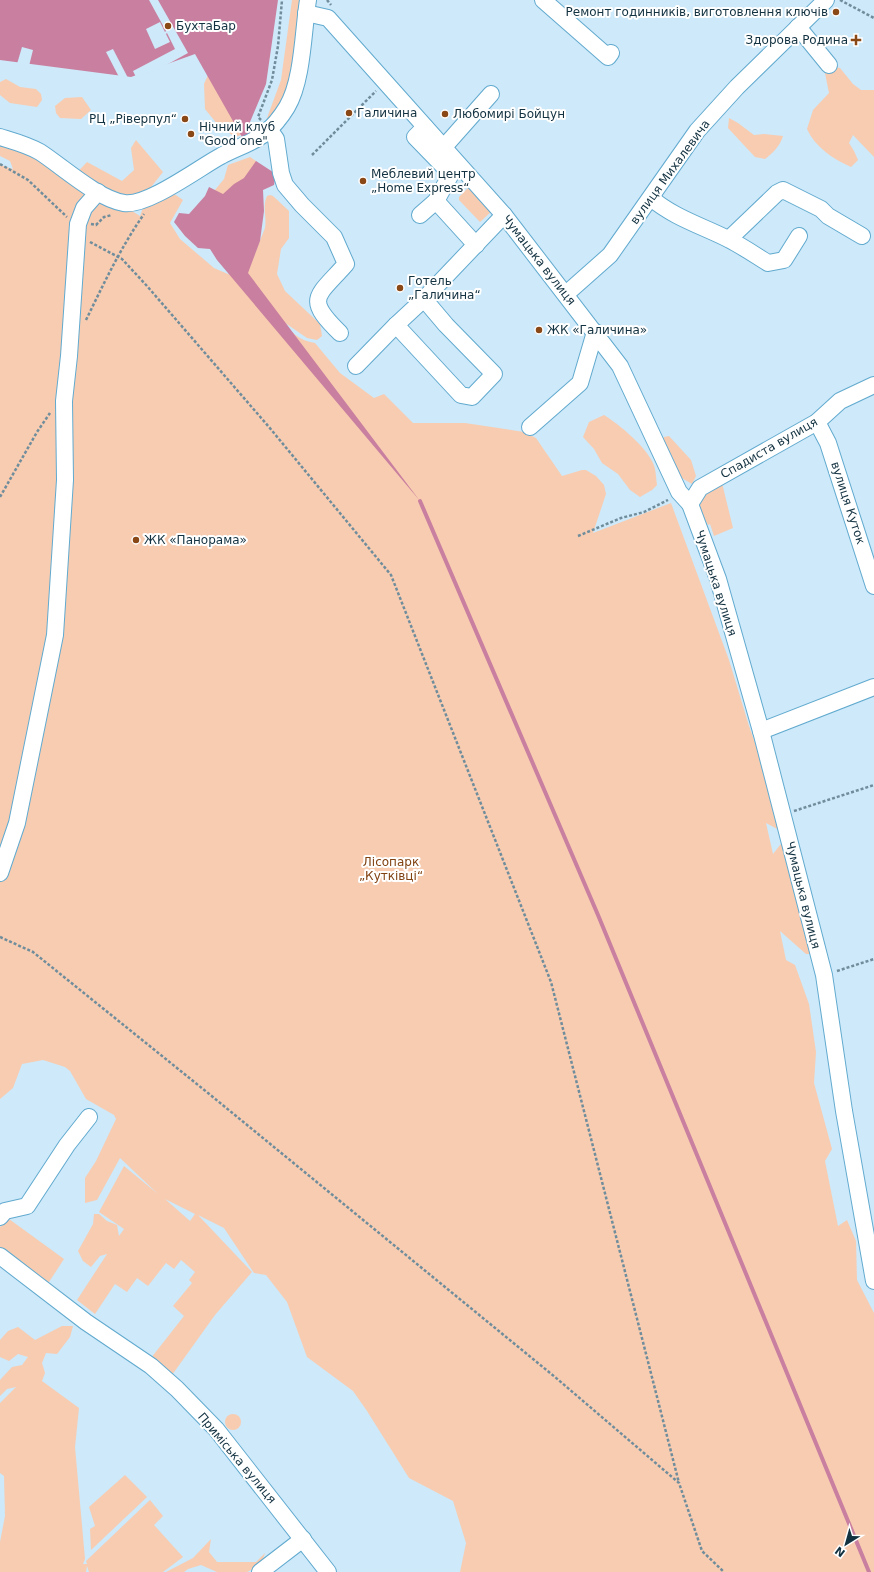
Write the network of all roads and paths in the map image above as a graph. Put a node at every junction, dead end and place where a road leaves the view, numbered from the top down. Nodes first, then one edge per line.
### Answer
1 (282, 0) edge
2 (543, 0) edge
3 (826, 0) edge
4 (839, 0) edge
5 (307, 6) edge
6 (874, 18) edge
7 (798, 27) junction
8 (611, 53) dead end
9 (829, 65) dead end
10 (385, 82) junction
11 (492, 94) dead end
12 (425, 127) junction
13 (266, 132) junction
14 (0, 137) edge
15 (444, 147) junction
16 (312, 155) dead end
17 (98, 192) junction
18 (650, 198) junction
19 (145, 200) junction
20 (436, 201) junction
21 (504, 215) junction
22 (420, 216) dead end
23 (77, 236) junction
24 (799, 236) dead end
25 (862, 236) dead end
26 (729, 239) junction
27 (476, 245) junction
28 (118, 257) junction
29 (566, 294) junction
30 (424, 299) junction
31 (84, 324) dead end
32 (396, 325) junction
33 (595, 332) junction
34 (340, 333) dead end
35 (356, 366) dead end
36 (874, 385) edge
37 (64, 401) junction
38 (817, 422) junction
39 (530, 427) dead end
40 (679, 492) junction
41 (0, 497) edge
42 (690, 504) junction
43 (578, 536) dead end
44 (874, 586) edge
45 (874, 687) edge
46 (761, 731) junction
47 (874, 785) edge
48 (782, 815) junction
49 (0, 873) edge
50 (0, 937) edge
51 (874, 959) edge
52 (824, 975) junction
53 (90, 1117) dead end
54 (0, 1217) edge
55 (0, 1256) edge
56 (874, 1282) edge
57 (679, 1482) junction
58 (303, 1539) junction
59 (260, 1572) edge
60 (328, 1572) edge
61 (724, 1572) edge

1 - 13 path
2 - 8 street
3 - 7 street, вулиця Михалевича
4 - 6 path
5 - 10 street, Чумацька вулиця
5 - 13 street, Чумацька вулиця
7 - 9 street
7 - 18 street, вулиця Михалевича
10 - 12 street, Чумацька вулиця
10 - 16 path
11 - 15 street
12 - 15 street, Чумацька вулиця
12 - 20 street
13 - 19 street, Чумацька вулиця
13 - 34 street
14 - 17 street, Чумацька вулиця
15 - 21 street, Чумацька вулиця
17 - 19 street, Чумацька вулиця
17 - 23 street
18 - 26 street
18 - 29 street, вулиця Михалевича
19 - 28 path
20 - 22 street
20 - 27 street
21 - 27 street
21 - 29 street, Чумацька вулиця
23 - 28 path
23 - 37 street
24 - 26 street
25 - 26 street
27 - 30 street
28 - 31 path
28 - 57 path
29 - 33 street, Чумацька вулиця
30 - 32 street
30 - 32 street
32 - 35 street
33 - 39 street
33 - 40 street, Чумацька вулиця
36 - 38 street, Спадиста вулиця
37 - 41 path
37 - 49 street
38 - 42 street, Спадиста вулиця
38 - 44 street, вулиця Куток
40 - 42 street, Чумацька вулиця
40 - 43 path
42 - 46 street, Чумацька вулиця
45 - 46 street
46 - 48 street, Чумацька вулиця
47 - 48 path
48 - 52 street, Чумацька вулиця
50 - 57 path
51 - 52 path
52 - 56 street, Чумацька вулиця
53 - 54 street
55 - 58 street, Приміська вулиця
57 - 61 path
58 - 59 street
58 - 60 street, Приміська вулиця

